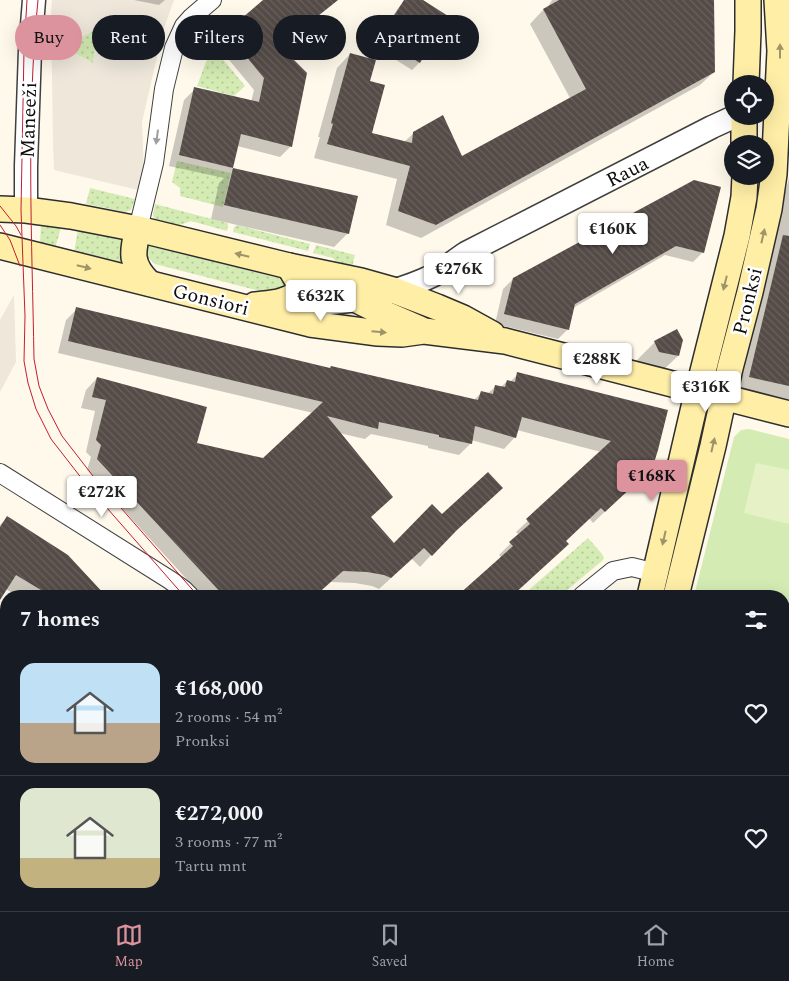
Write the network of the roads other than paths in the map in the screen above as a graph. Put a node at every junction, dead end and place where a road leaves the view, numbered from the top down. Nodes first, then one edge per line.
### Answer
1 (34, 0) edge
2 (212, 0) edge
3 (748, 0) edge
4 (776, 0) edge
5 (746, 75) edge
6 (777, 99) edge
7 (724, 122) edge
8 (745, 185) edge
9 (0, 209) edge
10 (26, 210) junction
11 (138, 228) junction
12 (0, 246) edge
13 (466, 253) junction
14 (289, 266) junction
15 (149, 283) junction
16 (359, 290) junction
17 (393, 290) junction
18 (282, 302) junction
19 (240, 306) junction
20 (424, 331) junction
21 (506, 341) junction
22 (698, 390) junction
23 (724, 398) junction
24 (789, 414) edge
25 (0, 472) edge
26 (653, 585) edge
27 (182, 590) edge
28 (589, 590) edge
29 (677, 590) edge

1 - 10 street, Maneeži
2 -> 11 street
3 - 5 main road
6 -> 4 main road, Pronksi
23 -> 6 main road, Pronksi
7 - 13 street, Raua
8 -> 22 main road, Pronksi
9 - 10 main road, Gonsiori
10 - 11 main road, Gonsiori
14 -> 11 main road, Gonsiori
11 - 15 main road
12 -> 15 main road, Gonsiori
13 - 16 street, Raua
13 - 17 street, Raua
14 - 16 main road, Gonsiori
14 - 18 main road
15 - 19 main road, Gonsiori
16 - 17 main road, Gonsiori
16 - 18 street, Raua
16 - 20 main road, Gonsiori
17 - 21 main road, Gonsiori
18 - 19 main road
19 -> 20 main road, Gonsiori
20 - 21 main road, Gonsiori
21 - 22 main road, Gonsiori
22 - 23 main road, Gonsiori
22 -> 26 main road, Pronksi
23 - 24 main road, Gonsiori
29 -> 23 main road, Pronksi
25 - 27 street
26 - 28 street

